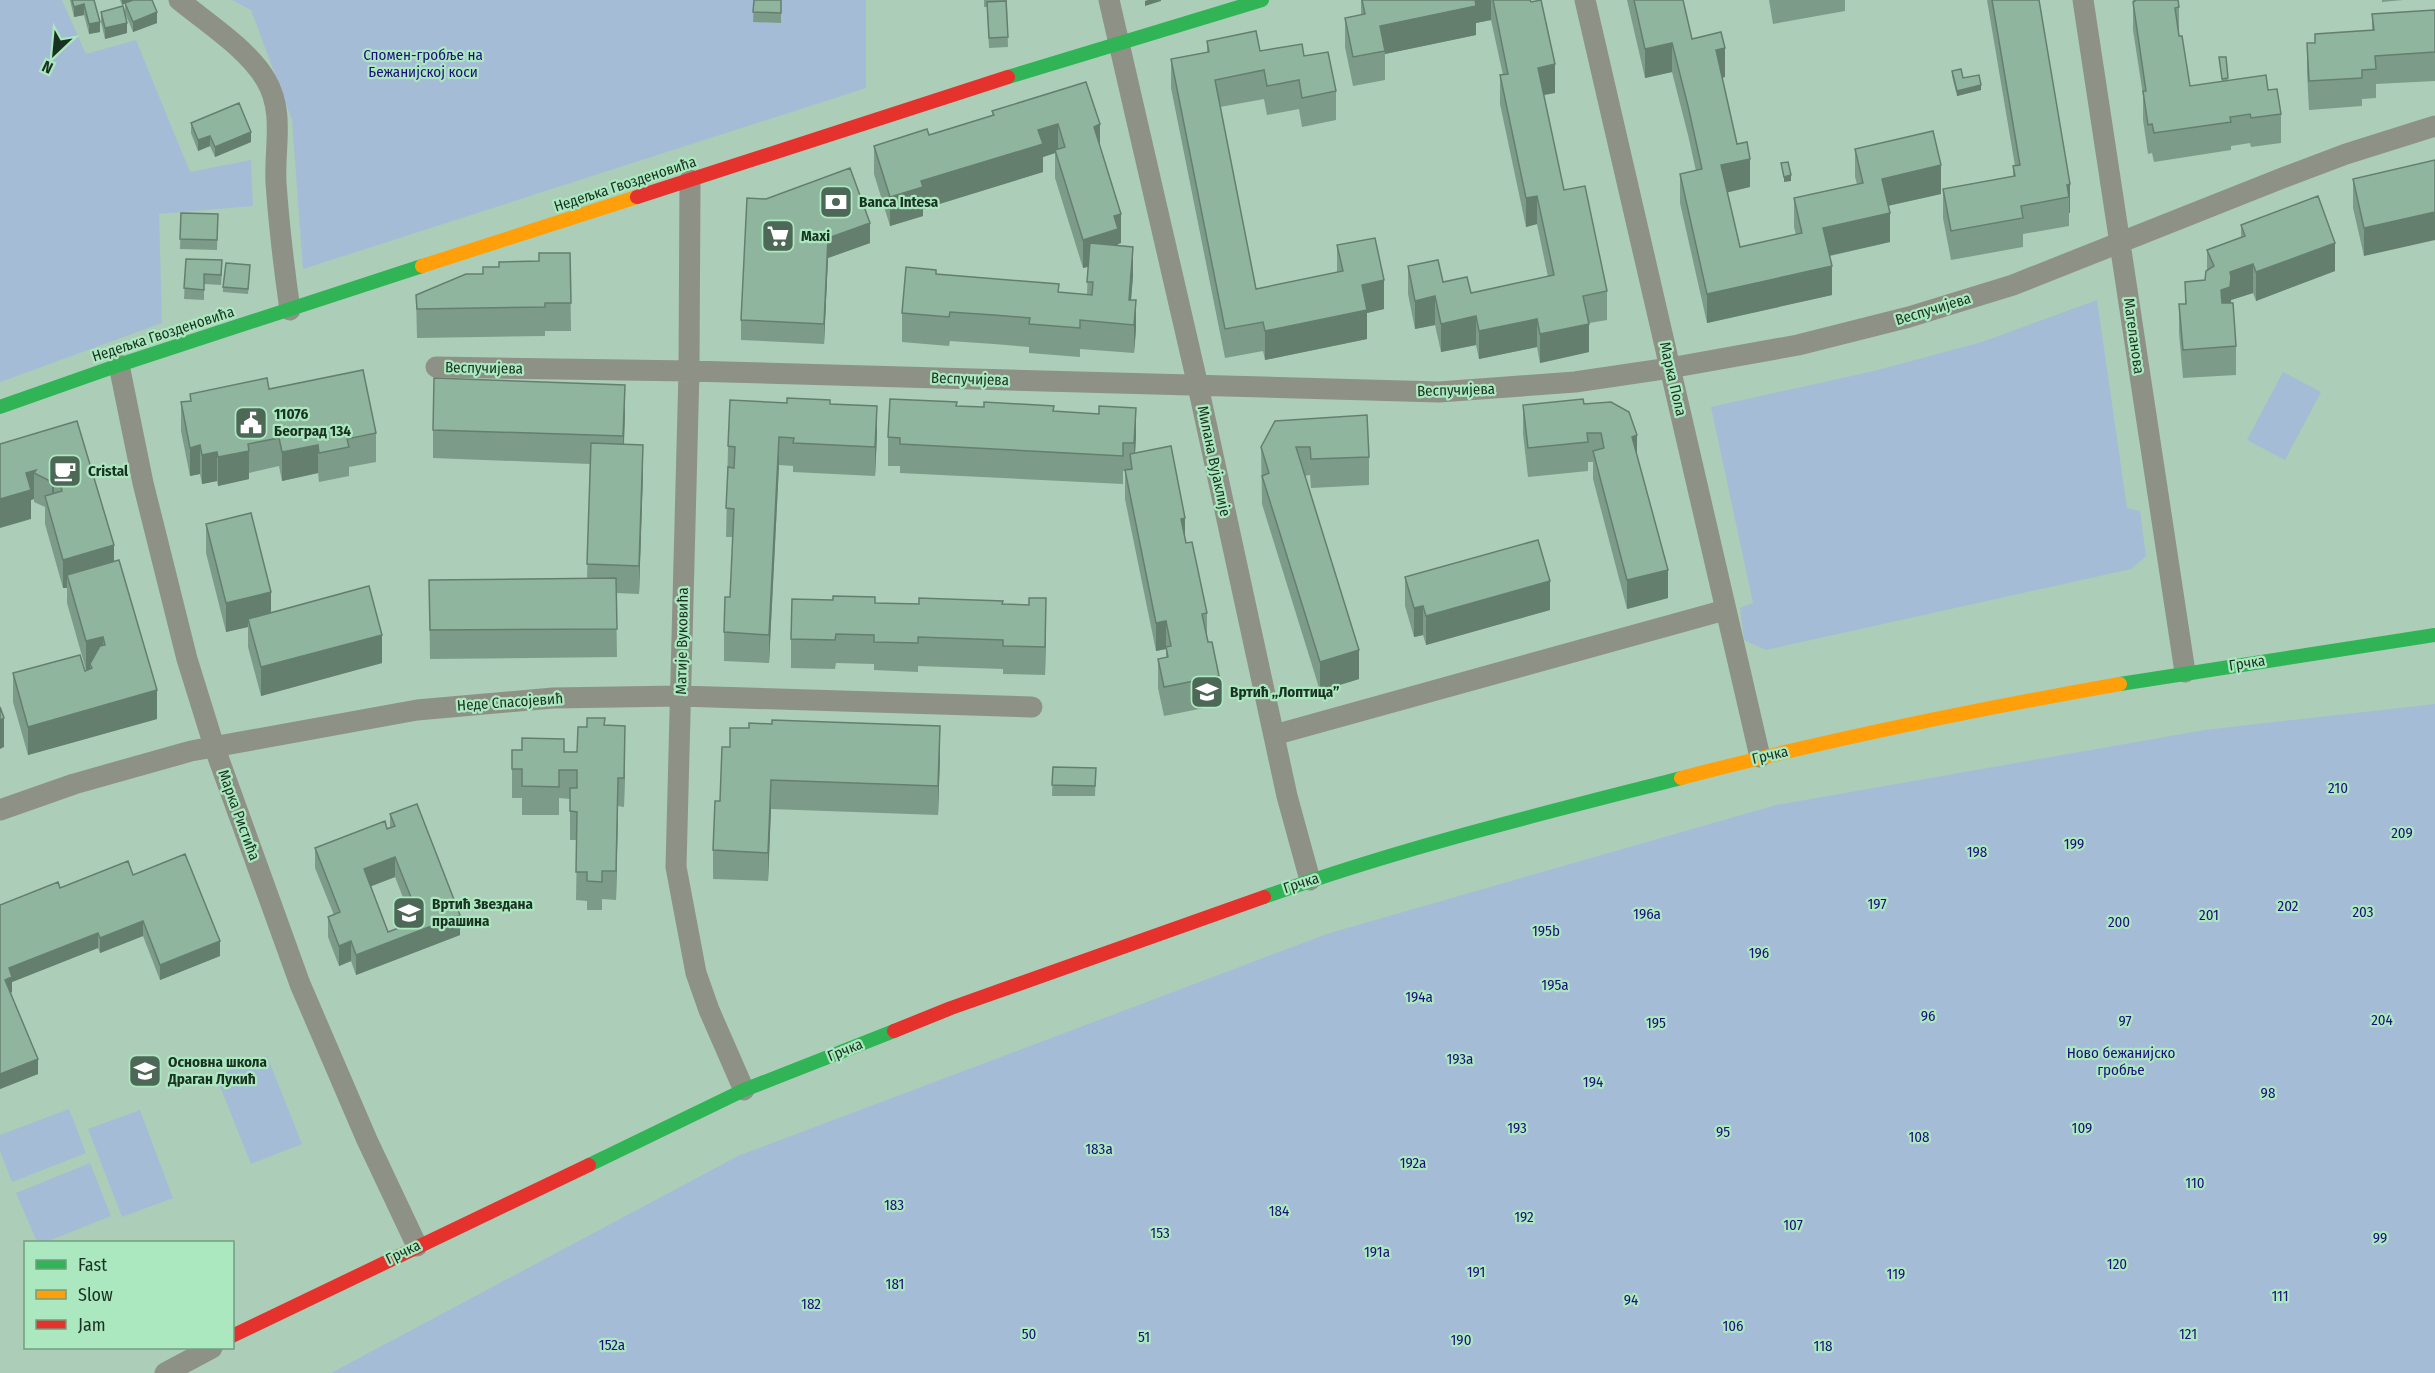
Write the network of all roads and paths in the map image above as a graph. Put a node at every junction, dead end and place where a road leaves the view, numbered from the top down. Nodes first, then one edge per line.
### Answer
1 (179, 0) edge
2 (1109, 0) edge
3 (1262, 0) edge
4 (1585, 0) edge
5 (2083, 0) edge
6 (1119, 42) junction
7 (2435, 126) edge
8 (690, 180) junction
9 (2120, 243) junction
10 (290, 310) junction
11 (119, 365) junction
12 (436, 367) dead end
13 (1670, 368) junction
14 (689, 371) junction
15 (1198, 386) junction
16 (0, 407) edge
17 (1725, 610) junction
18 (2435, 635) edge
19 (2185, 672) junction
20 (680, 696) junction
21 (1032, 707) dead end
22 (1274, 735) junction
23 (213, 746) junction
24 (1760, 757) junction
25 (0, 810) edge
26 (1310, 880) junction
27 (744, 1090) junction
28 (417, 1246) junction
29 (234, 1335) edge
30 (208, 1349) edge
31 (165, 1373) edge

1 - 10 street
2 - 6 street, Милана Вујаклије
3 - 6 street, Недељка Гвозденовића
4 - 13 street, Марка Пола
5 - 9 street, Магеланова
6 - 8 street, Недељка Гвозденовића
6 - 15 street, Милана Вујаклије
7 - 9 street, Веспучијева
8 - 10 street, Недељка Гвозденовића
8 - 14 street, Матије Вуковића
9 - 13 street, Веспучијева
9 - 19 street, Магеланова
10 - 11 street, Недељка Гвозденовића
11 - 16 street, Недељка Гвозденовића
11 - 23 street, Марка Ристића
12 - 14 street, Веспучијева
13 - 15 street, Веспучијева
13 - 17 street, Марка Пола
14 - 15 street, Веспучијева
14 - 20 street, Матије Вуковића
15 - 22 street, Милана Вујаклије
17 - 22 street
17 - 24 street, Марка Пола
18 - 19 street, Грчка
19 - 24 street, Грчка
20 - 21 street, Неде Спасојевић
20 - 23 street, Неде Спасојевић
20 - 27 street, Матије Вуковића
22 - 26 street, Милана Вујаклије
23 - 25 street, Неде Спасојевић
23 - 28 street, Марка Ристића
24 - 26 street, Грчка
26 - 27 street, Грчка
27 - 28 street, Грчка
28 - 29 street, Грчка
30 - 31 street

